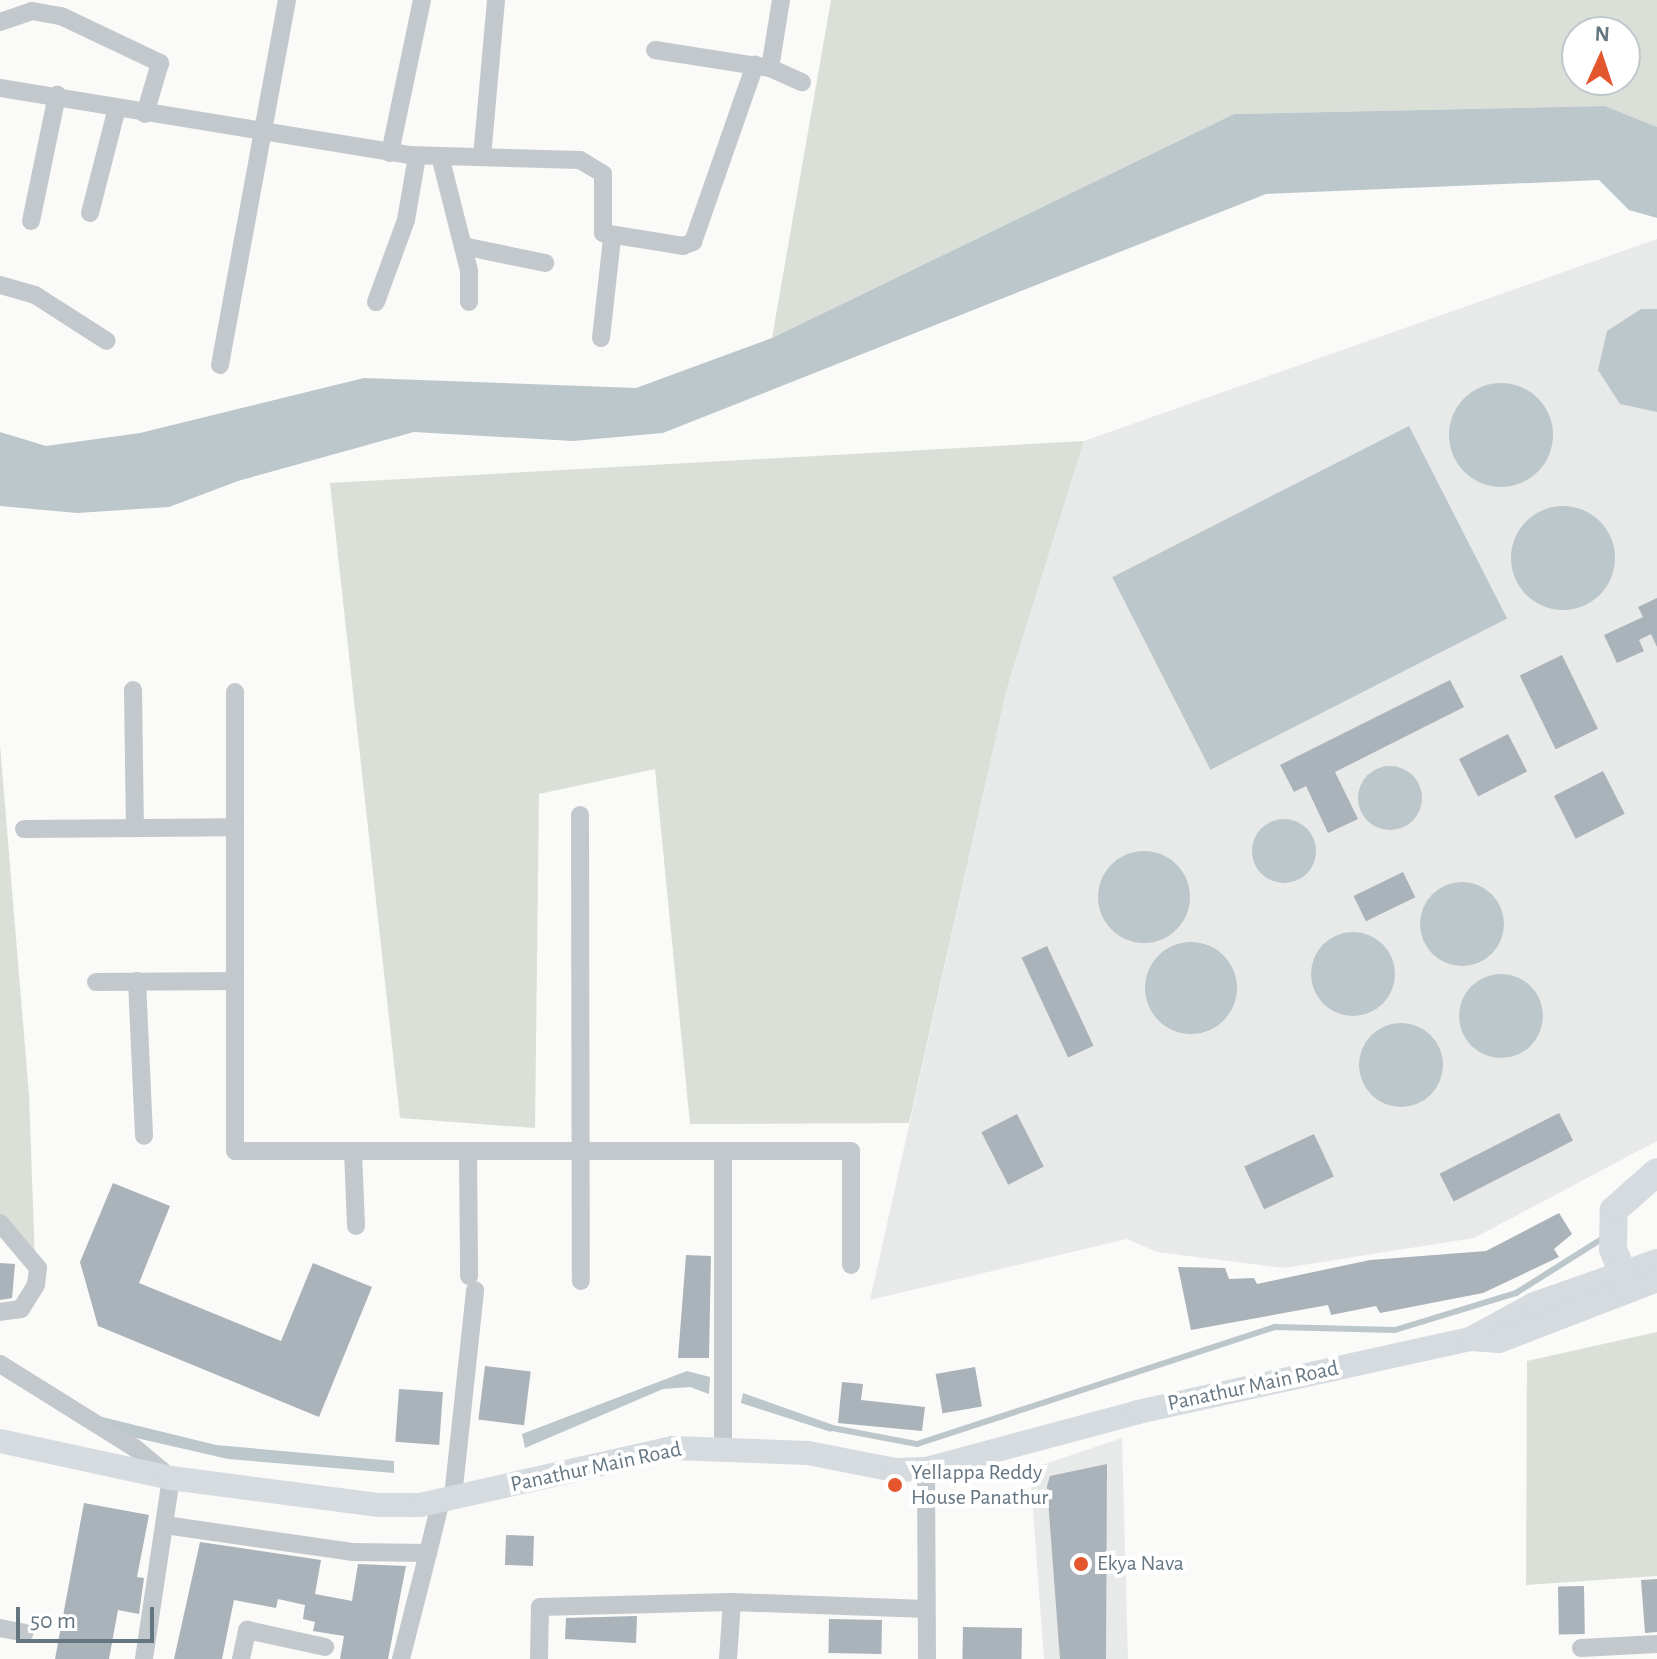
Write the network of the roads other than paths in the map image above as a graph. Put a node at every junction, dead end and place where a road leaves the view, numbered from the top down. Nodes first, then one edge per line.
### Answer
1 (287, 0) edge
2 (422, 0) edge
3 (496, 0) edge
4 (781, 0) edge
5 (58, 8) edge
6 (0, 22) edge
7 (655, 50) dead end
8 (762, 67) junction
9 (802, 82) dead end
10 (0, 88) edge
11 (57, 95) junction
12 (117, 108) junction
13 (145, 114) junction
14 (262, 135) junction
15 (390, 153) junction
16 (417, 156) junction
17 (440, 156) junction
18 (482, 157) junction
19 (90, 213) dead end
20 (31, 221) dead end
21 (612, 238) junction
22 (463, 246) junction
23 (545, 263) dead end
24 (0, 285) edge
25 (376, 302) dead end
26 (469, 302) dead end
27 (601, 338) dead end
28 (107, 341) dead end
29 (220, 365) dead end
30 (133, 690) dead end
31 (235, 692) dead end
32 (580, 815) dead end
33 (235, 827) junction
34 (135, 828) junction
35 (24, 829) dead end
36 (137, 981) junction
37 (235, 981) junction
38 (96, 982) dead end
39 (144, 1136) dead end
40 (353, 1151) junction
41 (468, 1151) junction
42 (581, 1151) junction
43 (723, 1151) junction
44 (1657, 1172) edge
45 (0, 1223) edge
46 (356, 1226) dead end
47 (1618, 1259) junction
48 (1657, 1261) edge
49 (851, 1265) dead end
50 (1657, 1280) edge
51 (581, 1281) dead end
52 (0, 1312) edge
53 (0, 1364) edge
54 (0, 1441) edge
55 (723, 1448) junction
56 (926, 1469) junction
57 (166, 1477) junction
58 (447, 1499) junction
59 (165, 1525) junction
60 (428, 1553) junction
61 (732, 1602) junction
62 (926, 1609) junction
63 (0, 1628) edge
64 (25, 1633) dead end
65 (1657, 1644) edge
66 (325, 1647) dead end
67 (1581, 1648) dead end
68 (132, 1659) edge
69 (144, 1659) edge
70 (241, 1659) edge
71 (401, 1659) edge
72 (539, 1659) edge
73 (728, 1659) edge
74 (927, 1659) edge

1 - 14 street
2 - 15 street
3 - 18 street
4 - 8 street
5 - 6 street
5 - 13 street
7 - 8 street
8 - 9 street
8 - 21 street
10 - 11 street
11 - 12 street
11 - 20 street
12 - 13 street
12 - 19 street
13 - 14 street
14 - 15 street
14 - 29 street
15 - 16 street
16 - 17 street
16 - 25 street
17 - 18 street
17 - 22 street
18 - 21 street
21 - 27 street
22 - 23 street
22 - 26 street
24 - 28 street
30 - 34 street
31 - 33 street
32 - 42 street
33 - 34 street
33 - 37 street
34 - 35 street
36 - 37 street
36 - 38 street
36 - 39 street
37 - 40 street
40 - 41 street
40 - 46 street
41 - 42 street
41 - 58 street
42 - 43 street
42 - 51 street
43 - 49 street
43 - 55 street
44 - 47 main road
45 - 52 street
47 - 48 street, Panathur Main Road
47 - 50 street, Panathur Main Road
47 - 56 street, Panathur Main Road
53 - 57 street
54 - 57 street, Panathur Main Road
55 - 56 street, Panathur Main Road
55 - 58 street, Panathur Main Road
56 - 62 street
57 - 58 street, Panathur Main Road
57 - 59 street
57 - 68 street
58 - 60 street
59 - 60 street
59 - 69 street
60 - 71 street
61 - 62 street
61 - 72 street
61 - 73 street
62 - 74 street
63 - 64 street
65 - 67 street
66 - 70 street

